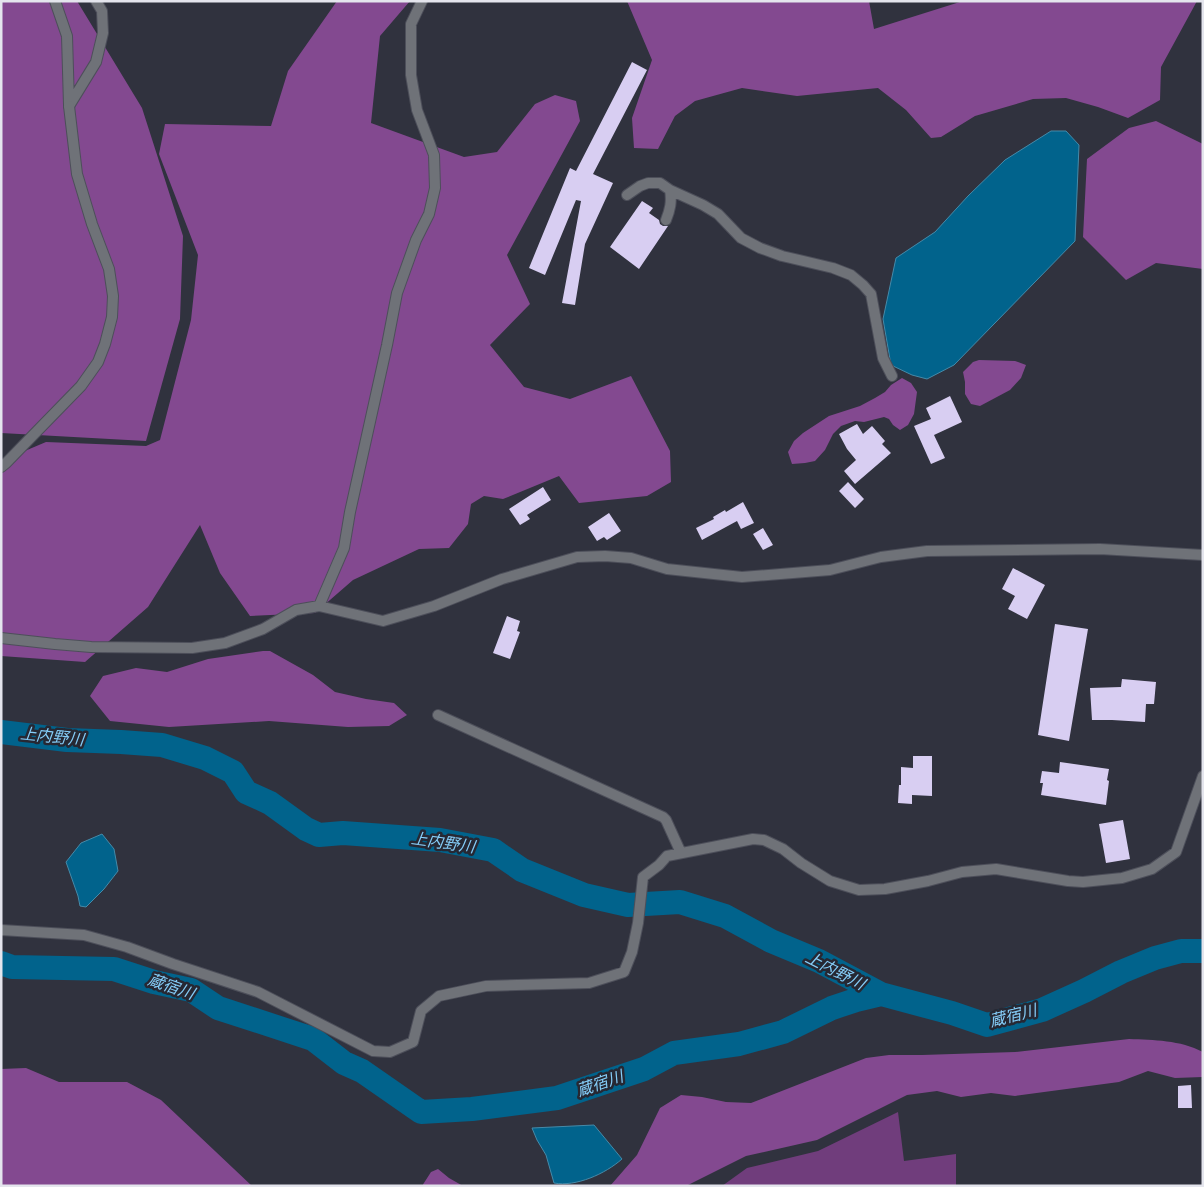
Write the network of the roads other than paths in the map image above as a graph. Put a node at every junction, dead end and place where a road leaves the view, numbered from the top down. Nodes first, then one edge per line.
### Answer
1 (55, 1) edge
2 (96, 1) edge
3 (422, 1) edge
4 (70, 106) junction
5 (670, 190) junction
6 (627, 195) dead end
7 (666, 220) dead end
8 (892, 376) dead end
9 (1, 467) edge
10 (1203, 555) edge
11 (319, 606) junction
12 (1, 638) edge
13 (438, 714) dead end
14 (1203, 776) edge
15 (681, 854) junction
16 (1, 930) edge

1 - 4 street
2 - 4 street
3 - 11 street
4 - 9 street
5 - 6 street
5 - 7 street
5 - 8 street
10 - 11 street
11 - 12 street
13 - 15 street
14 - 15 street
15 - 16 street

